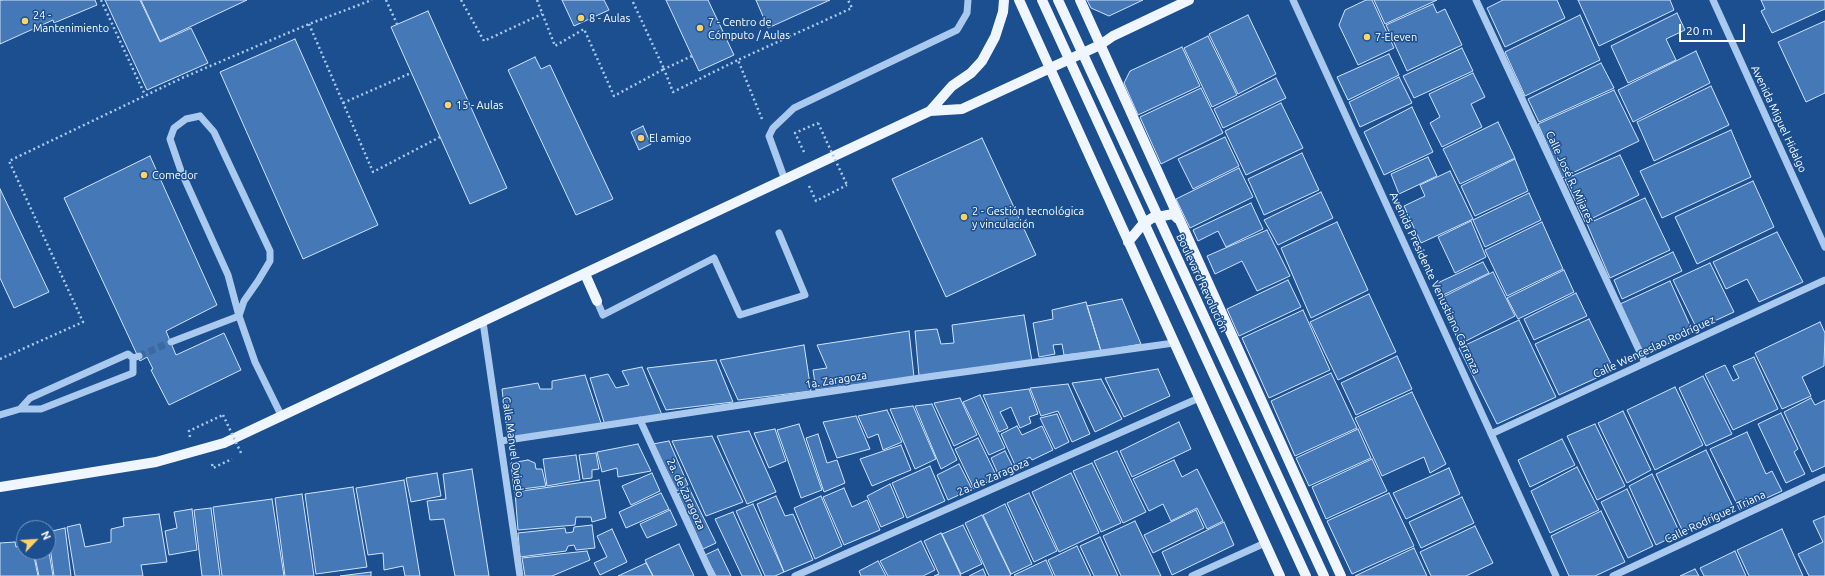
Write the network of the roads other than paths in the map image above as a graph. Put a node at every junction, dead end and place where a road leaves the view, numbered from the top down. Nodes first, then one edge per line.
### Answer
1 (968, 0) edge
2 (1004, 0) edge
3 (1019, 0) edge
4 (1042, 0) edge
5 (1058, 0) edge
6 (1080, 0) edge
7 (1189, 0) edge
8 (1293, 0) edge
9 (1476, 0) edge
10 (1712, 0) edge
11 (1100, 45) junction
12 (1051, 69) junction
13 (930, 111) junction
14 (785, 180) junction
15 (1178, 218) junction
16 (779, 233) dead end
17 (1128, 242) junction
18 (1825, 247) edge
19 (585, 274) junction
20 (1825, 280) edge
21 (597, 301) joint
22 (238, 316) junction
23 (483, 322) junction
24 (171, 342) tunnel mouth
25 (1174, 343) junction
26 (1645, 364) junction
27 (1199, 398) junction
28 (20, 409) junction
29 (0, 415) edge
30 (282, 417) junction
31 (640, 420) junction
32 (1492, 434) junction
33 (501, 441) junction
34 (1825, 476) edge
35 (0, 487) edge
36 (1265, 543) junction
37 (520, 576) edge
38 (712, 576) edge
39 (795, 576) edge
40 (1192, 576) edge
41 (1280, 576) edge
42 (1306, 576) edge
43 (1324, 576) edge
44 (1341, 576) edge
45 (1556, 576) edge
46 (1613, 576) edge

1 - 14 street
2 - 13 main road
3 - 12 main road
4 - 42 main road, bridge
5 - 43 main road, Boulevard Revolución, bridge
6 - 11 main road
7 - 11 main road
8 - 32 street, Avenida Presidente Venustiano Carranza
9 - 26 street, Calle José R. Mijares
10 - 18 street, Avenida Miguel Hidalgo
11 - 12 main road
11 - 15 main road
12 - 13 main road
12 - 17 main road
13 - 14 main road
14 - 19 main road
15 - 17 main road
15 - 44 main road
16 - 21 street
17 - 25 main road
19 - 21 main road
19 - 23 main road
20 - 26 street, Calle Wenceslao Rodríguez
22 - 22 street
22 - 24 street
22 - 30 street
23 - 30 main road
23 - 33 street, Calle Manuel Oviedo
25 - 27 main road
25 - 31 street, 1a. Zaragoza
26 - 32 street, Calle Wenceslao Rodríguez
27 - 36 main road
27 - 39 street, 2a. de Zaragoza
28 - 28 street
28 - 29 street
30 - 35 main road
31 - 33 street, 1a. Zaragoza
31 - 38 street, 2a. de Zaragoza
32 - 45 street, Avenida Presidente Venustiano Carranza
33 - 37 street, Calle Manuel Oviedo
34 - 46 street, Calle Rodríguez Triana
36 - 40 street
36 - 41 main road

